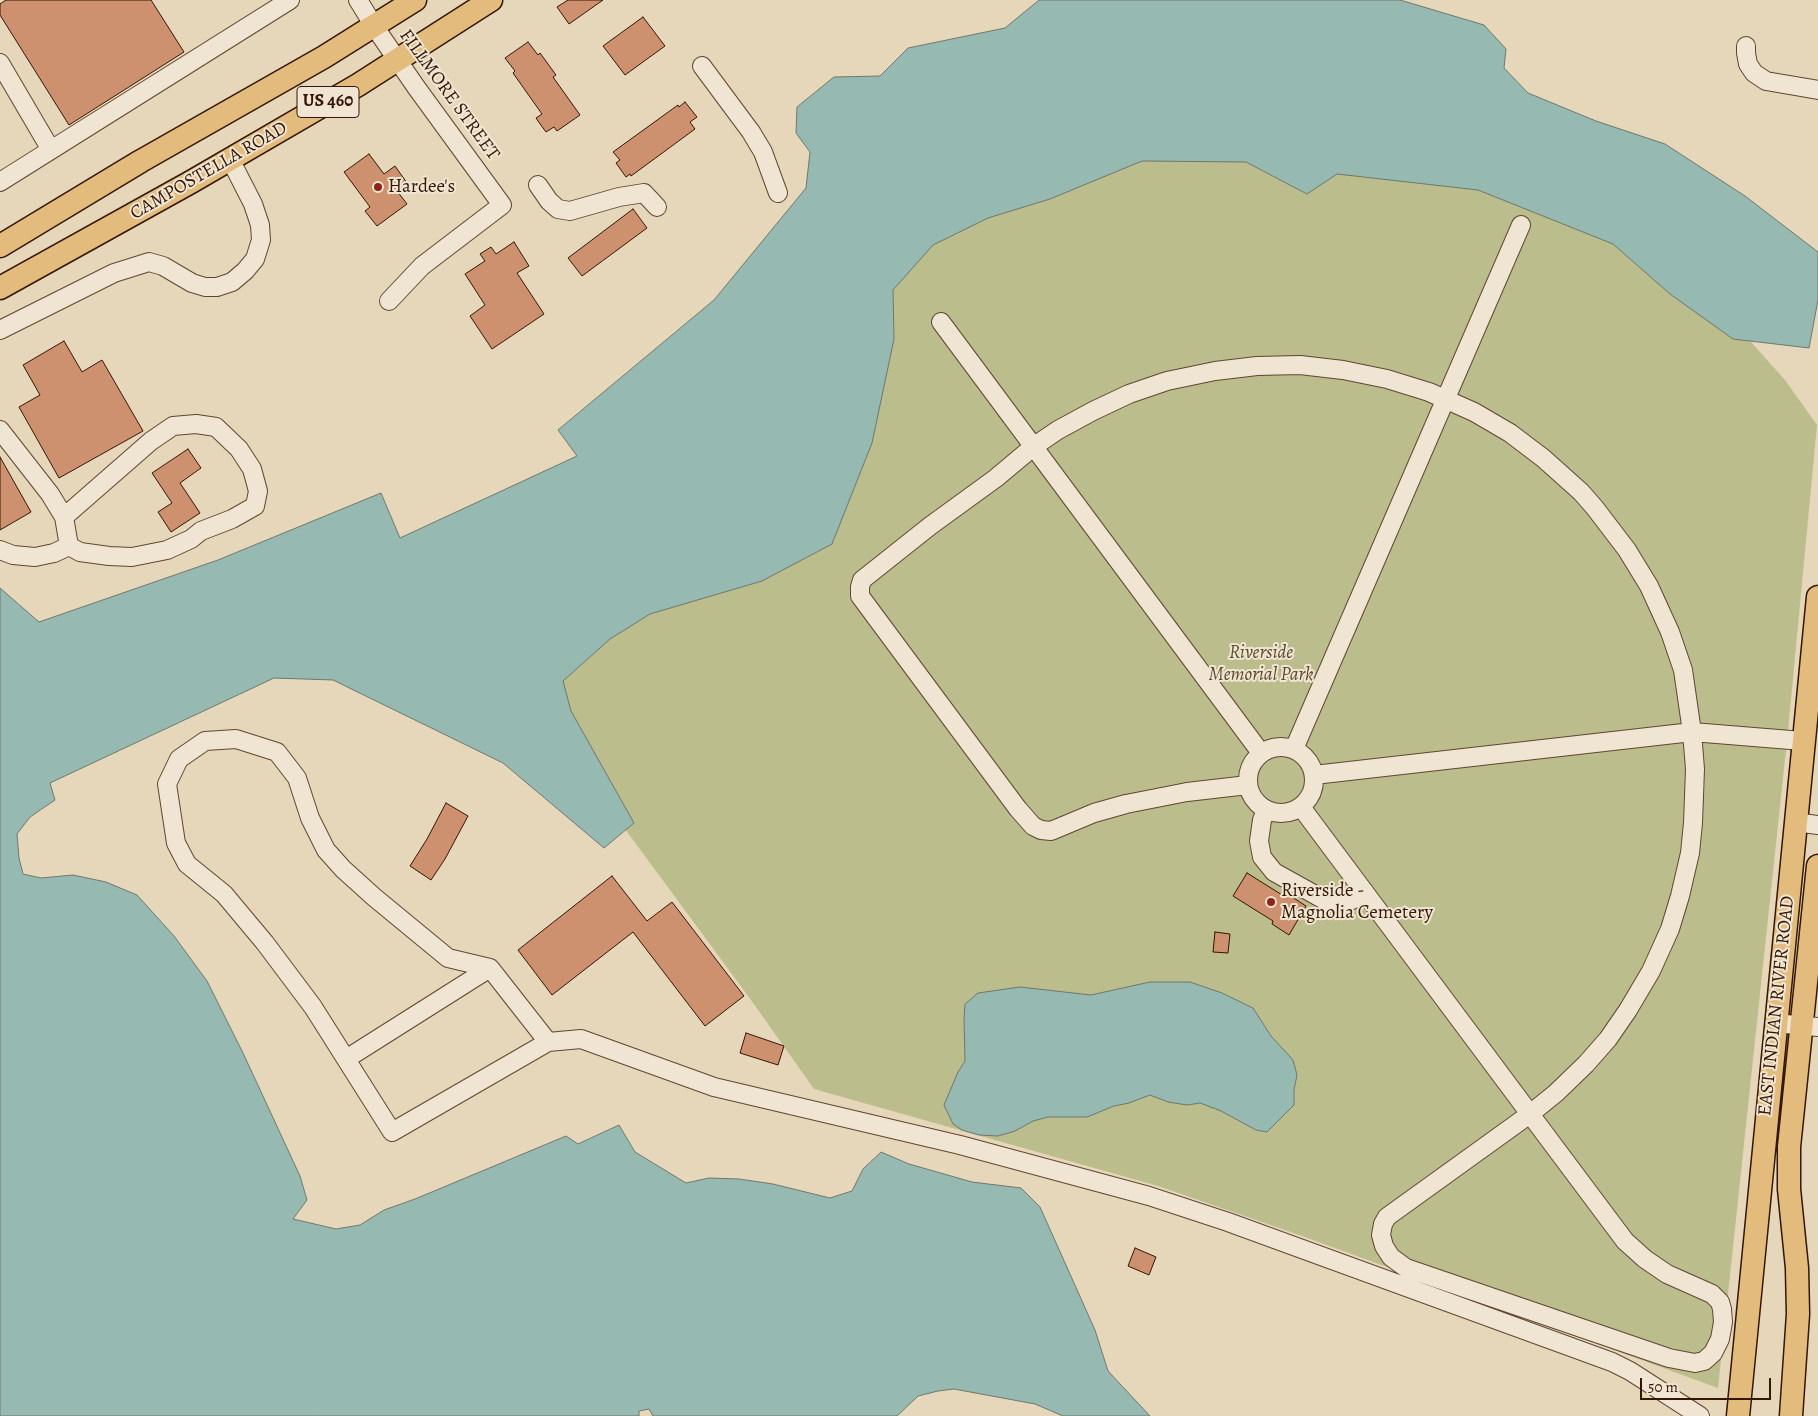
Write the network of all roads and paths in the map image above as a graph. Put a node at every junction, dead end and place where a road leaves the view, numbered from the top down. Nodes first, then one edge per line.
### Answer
1 (290, 0) edge
2 (358, 0) edge
3 (415, 0) edge
4 (490, 0) edge
5 (374, 26) junction
6 (1746, 46) dead end
7 (398, 60) junction
8 (0, 63) edge
9 (702, 66) dead end
10 (1818, 90) edge
11 (51, 150) junction
12 (230, 159) junction
13 (0, 182) edge
14 (538, 185) dead end
15 (778, 193) dead end
16 (658, 207) dead end
17 (1521, 225) dead end
18 (0, 246) edge
19 (0, 288) edge
20 (389, 302) dead end
21 (941, 322) dead end
22 (0, 330) edge
23 (1445, 399) junction
24 (0, 430) edge
25 (1033, 447) junction
26 (64, 517) junction
27 (69, 546) junction
28 (0, 550) edge
29 (1818, 597) edge
30 (1817, 620) edge
31 (1692, 732) junction
32 (1803, 741) junction
33 (1294, 749) junction
34 (1261, 753) junction
35 (1314, 775) junction
36 (1248, 785) junction
37 (1301, 807) junction
38 (1266, 810) junction
39 (1796, 822) junction
40 (1818, 825) edge
41 (1818, 866) edge
42 (1364, 891) junction
43 (490, 968) junction
44 (1775, 1023) junction
45 (1810, 1026) edge
46 (548, 1042) junction
47 (346, 1059) junction
48 (1530, 1114) junction
49 (1795, 1410) edge
50 (1700, 1416) edge
51 (1738, 1416) edge

1 - 11 street
2 - 5 street, FILLMORE STREET
3 - 5 main road, US 460
4 - 7 main road, CAMPOSTELLA ROAD / US 460
5 - 7 street, FILLMORE STREET
5 - 18 main road, US 460
6 - 10 street
7 - 12 main road, CAMPOSTELLA ROAD / US 460
7 - 20 street, FILLMORE STREET
8 - 11 street
9 - 15 street
11 - 13 street
12 - 19 main road, CAMPOSTELLA ROAD / US 460
12 - 22 street
14 - 16 street
17 - 23 street
21 - 25 street
23 - 25 street
23 - 31 street
23 - 33 street
24 - 26 street
25 - 34 street
25 - 36 street
26 - 27 street
26 - 27 street
27 - 28 street
29 - 30 main road, EAST INDIAN RIVER ROAD
30 - 32 main road, EAST INDIAN RIVER ROAD
31 - 32 street
31 - 35 street
31 - 48 street
32 - 39 main road, EAST INDIAN RIVER ROAD
33 - 34 street
33 - 35 street
34 - 36 street
35 - 37 street
36 - 38 street
37 - 38 street
37 - 42 street
38 - 42 street
39 - 40 street
39 - 44 main road, EAST INDIAN RIVER ROAD
41 - 45 main road, EAST INDIAN RIVER ROAD
42 - 48 street
43 - 46 street
43 - 47 street
43 - 47 street
44 - 45 street
44 - 51 main road, EAST INDIAN RIVER ROAD
45 - 49 main road, EAST INDIAN RIVER ROAD
46 - 47 street
46 - 50 street
48 - 48 street

